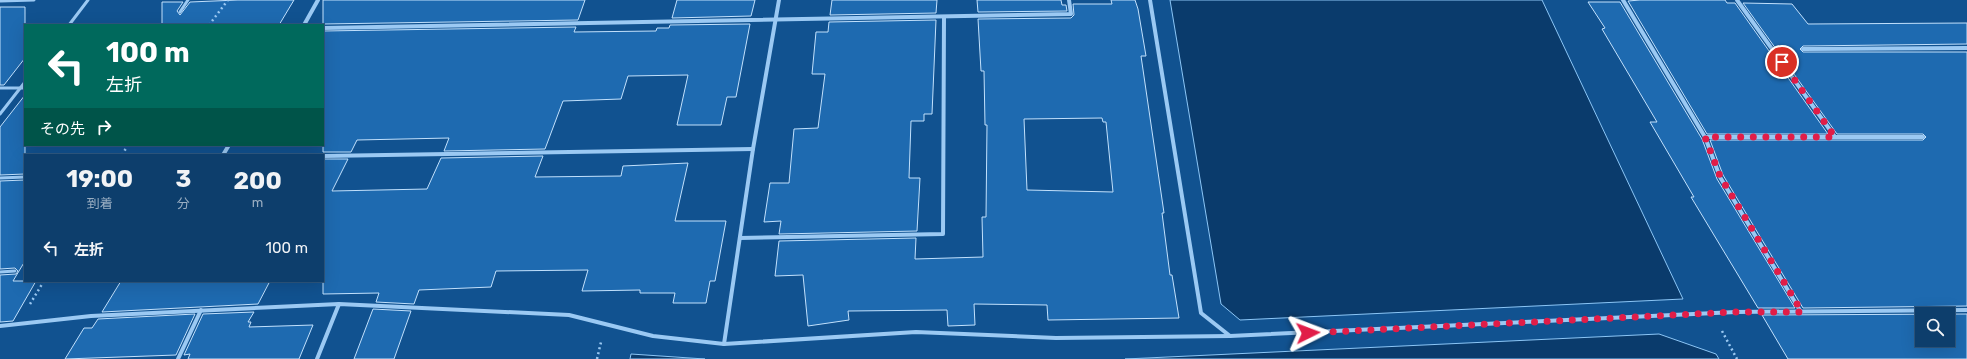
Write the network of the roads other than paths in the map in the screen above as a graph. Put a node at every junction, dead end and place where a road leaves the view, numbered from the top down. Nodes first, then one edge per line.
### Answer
1 (34, 0) edge
2 (88, 0) edge
3 (188, 0) edge
4 (318, 0) edge
5 (779, 0) edge
6 (1070, 0) edge
7 (1150, 0) edge
8 (1623, 0) edge
9 (1737, 0) edge
10 (0, 1) edge
11 (180, 12) dead end
12 (944, 17) junction
13 (775, 20) junction
14 (70, 24) edge
15 (305, 24) edge
16 (324, 28) edge
17 (1967, 48) edge
18 (1803, 49) dead end
19 (24, 84) edge
20 (0, 88) edge
21 (21, 88) junction
22 (0, 114) edge
23 (1705, 137) junction
24 (1835, 137) junction
25 (1923, 137) dead end
26 (753, 149) junction
27 (324, 156) edge
28 (24, 177) edge
29 (0, 178) edge
30 (740, 238) junction
31 (15, 270) dead end
32 (0, 272) edge
33 (339, 304) junction
34 (201, 310) junction
35 (1967, 310) edge
36 (1802, 312) junction
37 (0, 326) edge
38 (1230, 336) junction
39 (724, 344) junction
40 (178, 359) edge
41 (317, 359) edge

1 - 10 lane
2 - 14 lane
3 - 11 lane
4 - 15 street
5 - 13 street
6 - 12 street
7 - 38 street
8 - 23 street
9 - 24 street
12 - 13 street
12 - 30 street
13 - 16 street
13 - 26 street
17 - 18 street
19 - 21 lane
20 - 21 lane
21 - 22 lane
23 - 24 street
23 - 36 street
24 - 25 street
26 - 27 street
26 - 30 street
28 - 29 lane
30 - 39 street
31 - 32 lane
33 - 34 street
33 - 39 street
33 - 41 street
34 - 37 street
34 - 40 street
35 - 36 street
36 - 38 street
38 - 39 street

